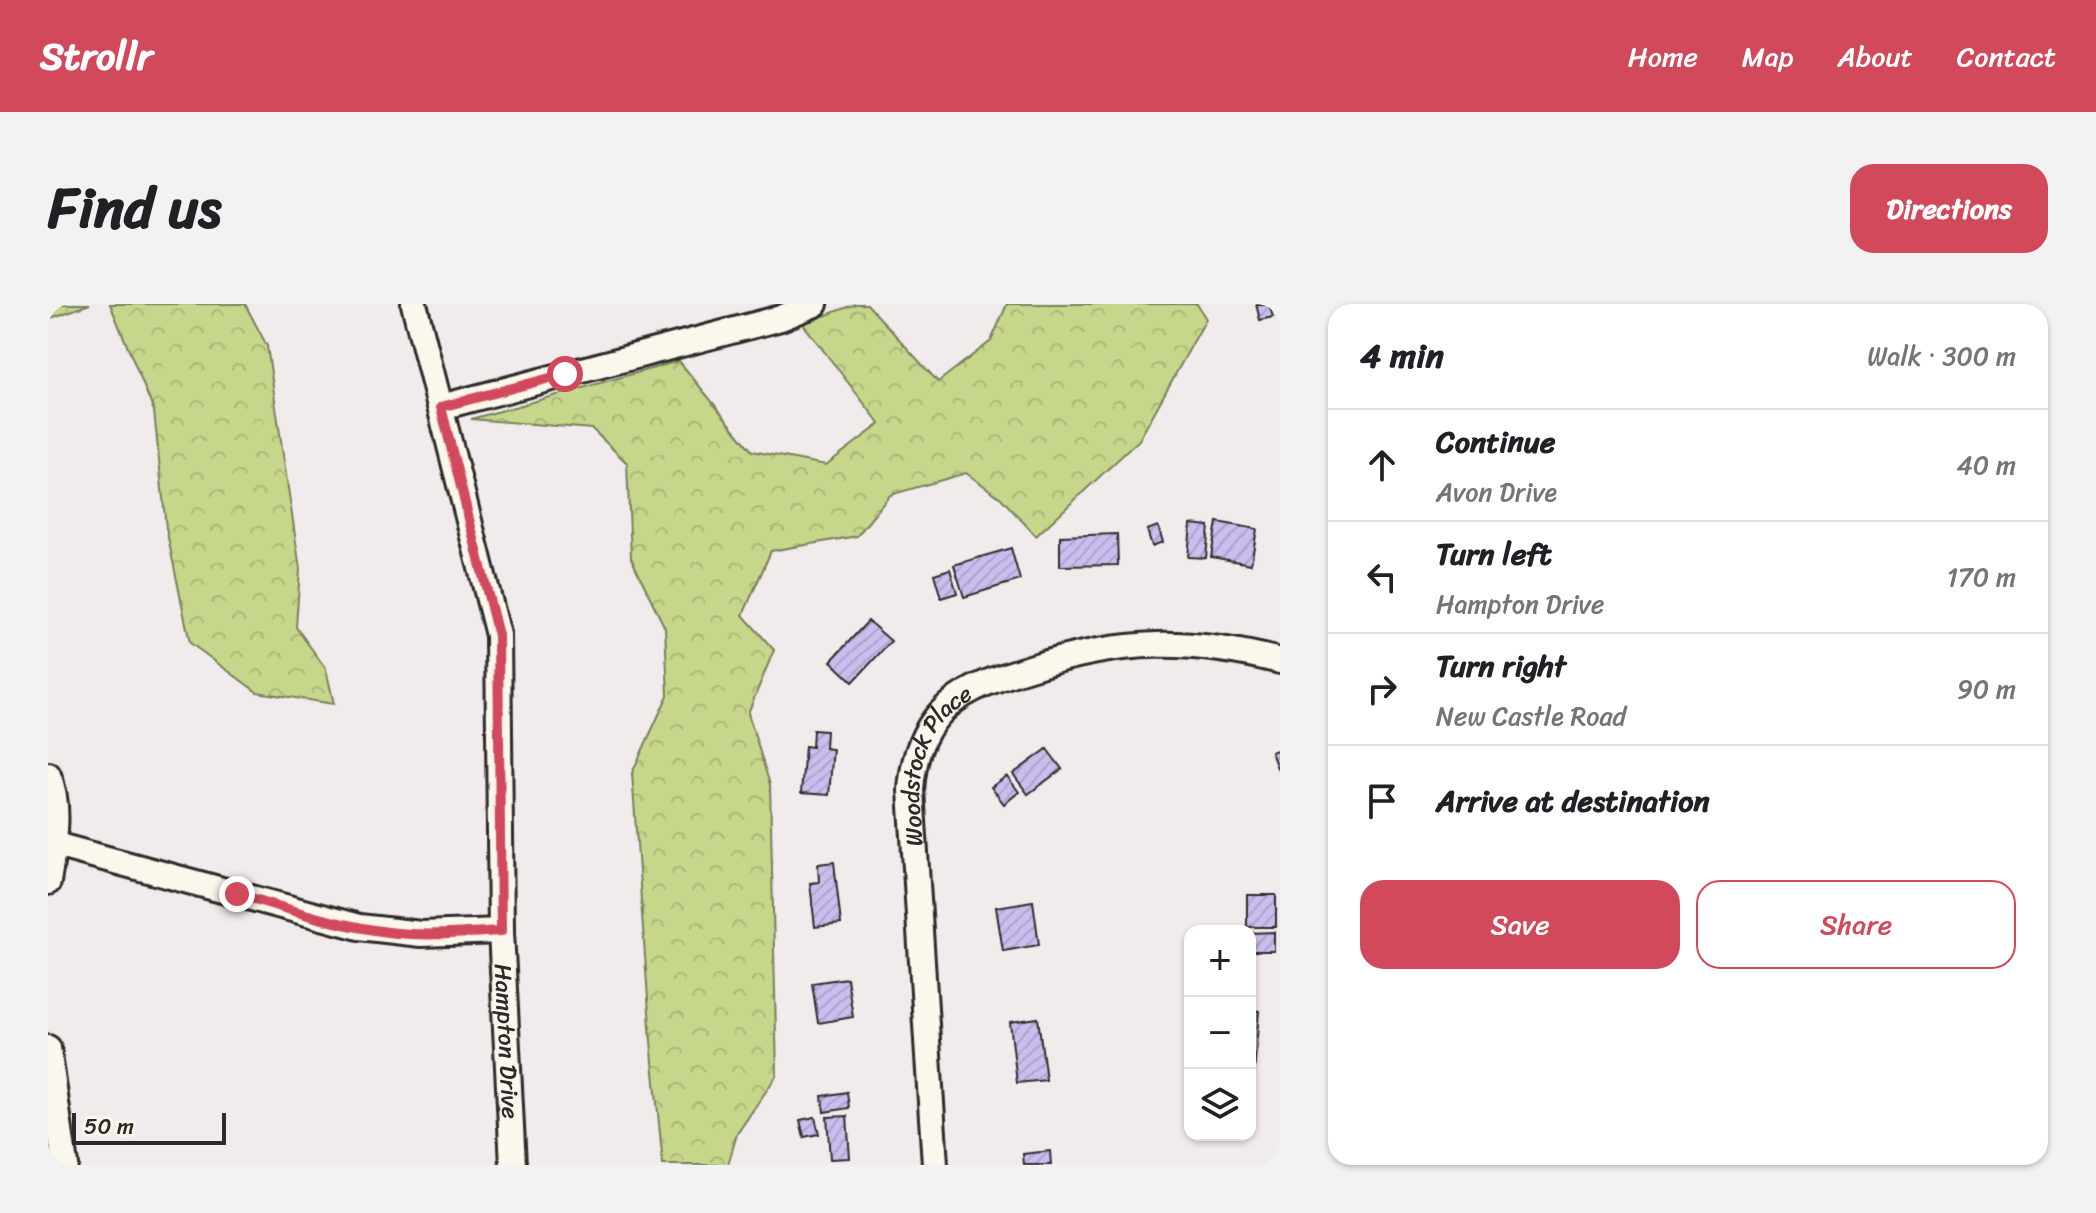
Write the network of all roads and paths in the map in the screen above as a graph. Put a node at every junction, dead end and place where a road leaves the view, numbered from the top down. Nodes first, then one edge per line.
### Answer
1 (414, 304) edge
2 (815, 304) edge
3 (441, 407) junction
4 (1280, 661) edge
5 (48, 775) edge
6 (51, 844) edge
7 (48, 882) edge
8 (501, 931) junction
9 (48, 1048) edge
10 (65, 1165) edge
11 (513, 1165) edge
12 (935, 1165) edge

1 - 3 street, Hampton Drive
2 - 3 street
3 - 8 street, Hampton Drive
4 - 12 street, Woodstock Place
5 - 6 street
6 - 7 street
6 - 8 street
8 - 11 street, Hampton Drive
9 - 10 street

